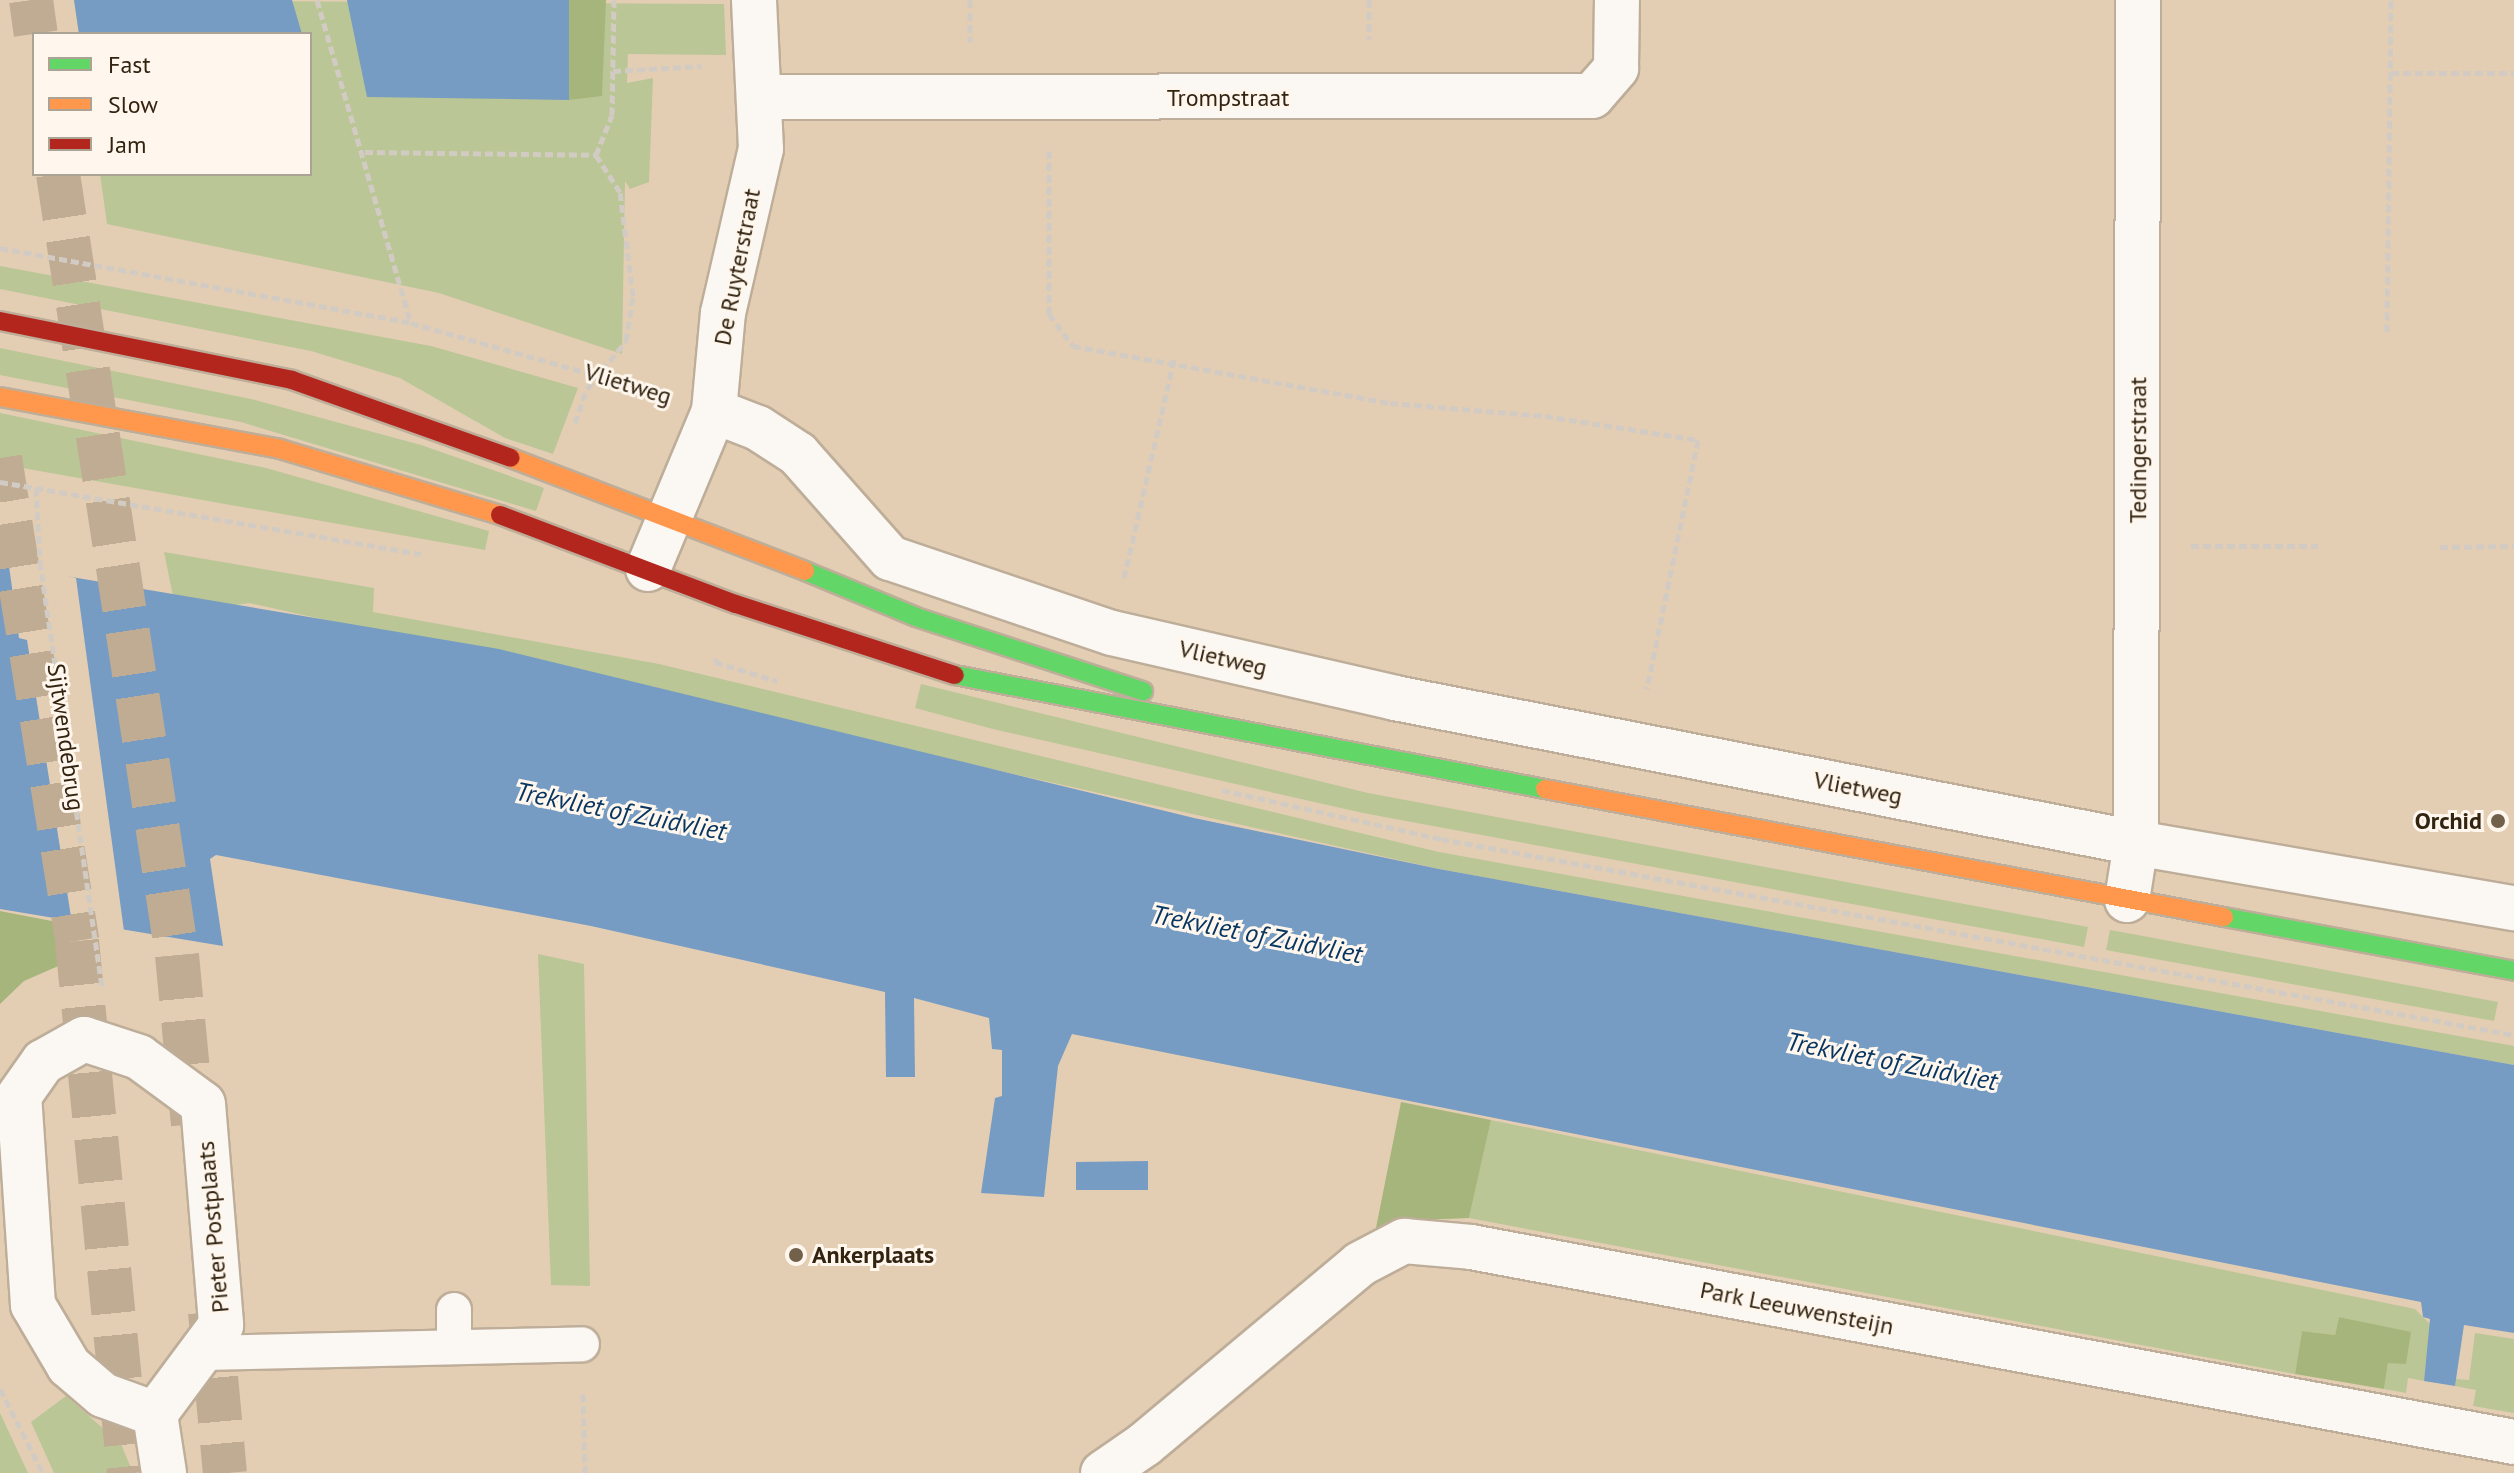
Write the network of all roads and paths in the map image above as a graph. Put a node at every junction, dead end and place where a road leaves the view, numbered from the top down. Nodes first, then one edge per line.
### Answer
1 (317, 0) edge
2 (614, 0) edge
3 (754, 0) edge
4 (1617, 0) edge
5 (2138, 0) edge
6 (2391, 0) edge
7 (613, 71) junction
8 (2391, 73) junction
9 (2514, 73) edge
10 (757, 79) junction
11 (1049, 99) junction
12 (365, 152) junction
13 (596, 155) junction
14 (0, 248) edge
15 (0, 321) edge
16 (411, 323) junction
17 (2387, 332) dead end
18 (1174, 360) junction
19 (601, 375) junction
20 (0, 397) edge
21 (714, 411) junction
22 (0, 482) edge
23 (36, 488) junction
24 (669, 515) junction
25 (2138, 546) junction
26 (2318, 546) dead end
27 (2514, 546) edge
28 (2440, 547) dead end
29 (436, 557) dead end
30 (648, 569) junction
31 (1112, 633) junction
32 (1635, 744) junction
33 (1324, 749) junction
34 (2136, 843) junction
35 (2127, 900) junction
36 (2514, 908) edge
37 (2514, 971) edge
38 (102, 986) dead end
39 (454, 1310) dead end
40 (582, 1344) joint
41 (454, 1345) junction
42 (200, 1353) junction
43 (0, 1389) edge
44 (155, 1414) junction
45 (2514, 1442) edge
46 (1146, 1459) edge
47 (43, 1473) edge
48 (164, 1473) edge
49 (585, 1473) edge
50 (1103, 1473) edge

1 - 12 path
2 - 7 path
3 - 10 street, De Ruyterstraat
4 - 11 street, Trompstraat
5 - 25 street, Tedingerstraat
6 - 8 path
7 - 10 path
7 - 13 path
8 - 9 path
8 - 17 path
10 - 11 street, Trompstraat
10 - 21 street, De Ruyterstraat
11 - 18 path
12 - 13 path
12 - 16 path
13 - 19 path
14 - 16 path, Vlietweg
15 - 24 street
16 - 19 path, Vlietweg
18 - 31 path
18 - 32 path
19 - 21 path, Vlietweg
20 - 30 street
21 - 24 street, De Ruyterstraat
21 - 31 street, Vlietweg
22 - 23 path
23 - 29 path
23 - 38 path, Sijtwendebrug
24 - 30 street, De Ruyterstraat
24 - 33 street
25 - 26 path
25 - 34 street, Tedingerstraat
27 - 28 path
30 - 33 street
31 - 32 street, Vlietweg
32 - 34 street, Vlietweg
33 - 35 street
34 - 35 street, Tedingerstraat
34 - 36 street, Vlietweg
35 - 37 street
39 - 41 lane
40 - 41 lane
40 - 49 path
41 - 42 lane
42 - 44 street, Pieter Postplaats
42 - 44 street, Pieter Postplaats
43 - 47 path
44 - 48 street
45 - 46 street, Park Leeuwensteijn
46 - 50 street, Park Leeuwensteijn

